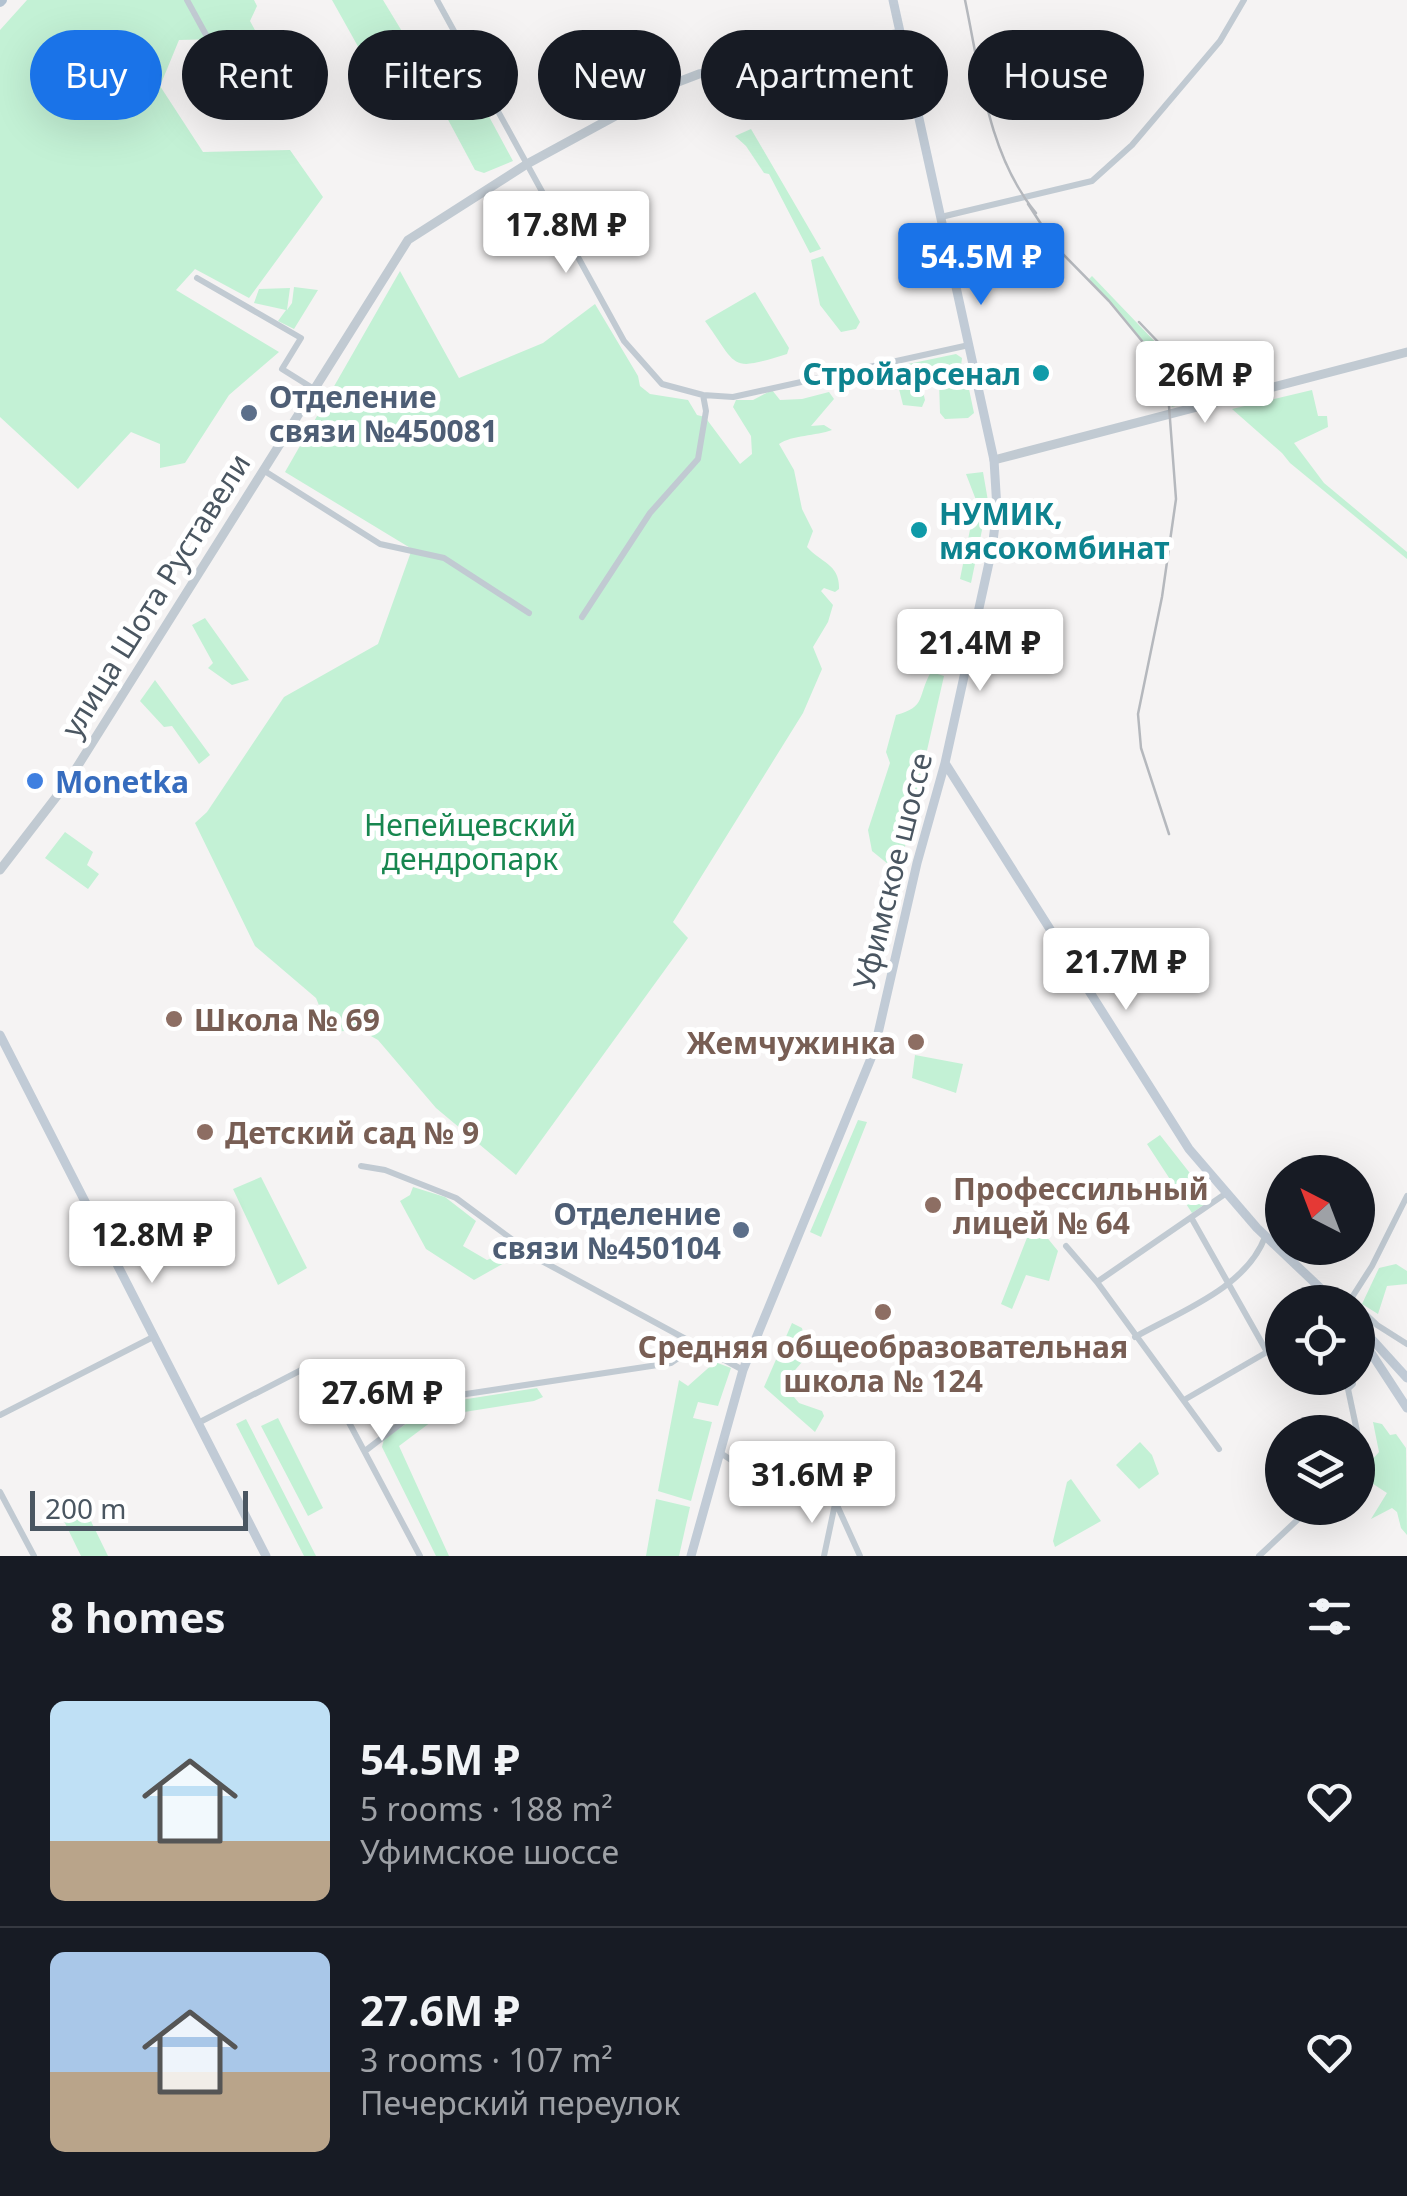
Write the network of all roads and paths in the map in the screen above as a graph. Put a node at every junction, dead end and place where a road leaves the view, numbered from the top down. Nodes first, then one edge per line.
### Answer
1 (187, 0) edge
2 (437, 0) edge
3 (894, 0) edge
4 (1244, 0) edge
5 (204, 30) edge
6 (899, 30) edge
7 (701, 75) edge
8 (919, 120) edge
9 (527, 164) junction
10 (941, 217) junction
11 (198, 278) dead end
12 (969, 345) junction
13 (1407, 352) edge
14 (314, 390) junction
15 (703, 395) junction
16 (994, 460) junction
17 (263, 470) junction
18 (529, 613) dead end
19 (582, 617) dead end
20 (944, 763) junction
21 (0, 870) edge
22 (0, 1035) edge
23 (361, 1166) dead end
24 (1225, 1194) junction
25 (1407, 1196) edge
26 (1192, 1218) junction
27 (1265, 1236) edge
28 (1265, 1240) edge
29 (1066, 1246) dead end
30 (1294, 1265) edge
31 (1097, 1282) junction
32 (1230, 1282) junction
33 (1313, 1285) edge
34 (1362, 1285) edge
35 (1375, 1325) edge
36 (156, 1335) junction
37 (1135, 1337) junction
38 (1375, 1341) edge
39 (692, 1342) junction
40 (1407, 1344) edge
41 (1265, 1348) edge
42 (1265, 1353) edge
43 (1392, 1358) junction
44 (1375, 1360) edge
45 (1380, 1368) junction
46 (743, 1370) junction
47 (1407, 1378) edge
48 (1184, 1400) junction
49 (1407, 1408) edge
50 (0, 1415) edge
51 (200, 1422) junction
52 (1220, 1449) dead end
53 (365, 1451) junction
54 (719, 1452) junction
55 (0, 1492) edge
56 (836, 1503) junction
57 (1292, 1525) edge
58 (34, 1556) edge
59 (266, 1556) edge
60 (420, 1556) edge
61 (692, 1556) edge
62 (824, 1556) edge
63 (860, 1556) edge
64 (1259, 1556) edge

1 - 5 street
2 - 9 street
3 - 6 main road, Уфимское шоссе
4 - 10 street
7 - 9 street, улица Шота Руставели
8 - 10 main road, Уфимское шоссе
9 - 14 street, улица Шота Руставели
9 - 15 street
10 - 12 main road, Уфимское шоссе
11 - 14 street
12 - 15 street
12 - 16 main road, Уфимское шоссе
13 - 16 street
14 - 17 street, улица Шота Руставели
15 - 19 street
16 - 20 main road, Уфимское шоссе
17 - 18 street
17 - 21 street, улица Шота Руставели
20 - 24 main road
20 - 46 main road, Уфимское шоссе
22 - 36 main road
23 - 39 street
24 - 26 street
24 - 27 main road
25 - 34 street
26 - 31 street
26 - 32 street
28 - 32 street
29 - 31 street
30 - 33 main road
31 - 37 street
32 - 37 street
32 - 41 street
35 - 40 street
36 - 50 street
36 - 51 main road
37 - 48 street
38 - 43 main road
39 - 46 street
39 - 53 street
42 - 48 street
43 - 45 main road
43 - 47 main road
44 - 45 main road
45 - 49 main road
46 - 54 main road, Уфимское шоссе
48 - 52 street
51 - 53 street
51 - 59 main road
53 - 60 street
54 - 56 street
54 - 61 main road, Уфимское шоссе
55 - 58 street
56 - 62 street
56 - 63 street
57 - 64 street

